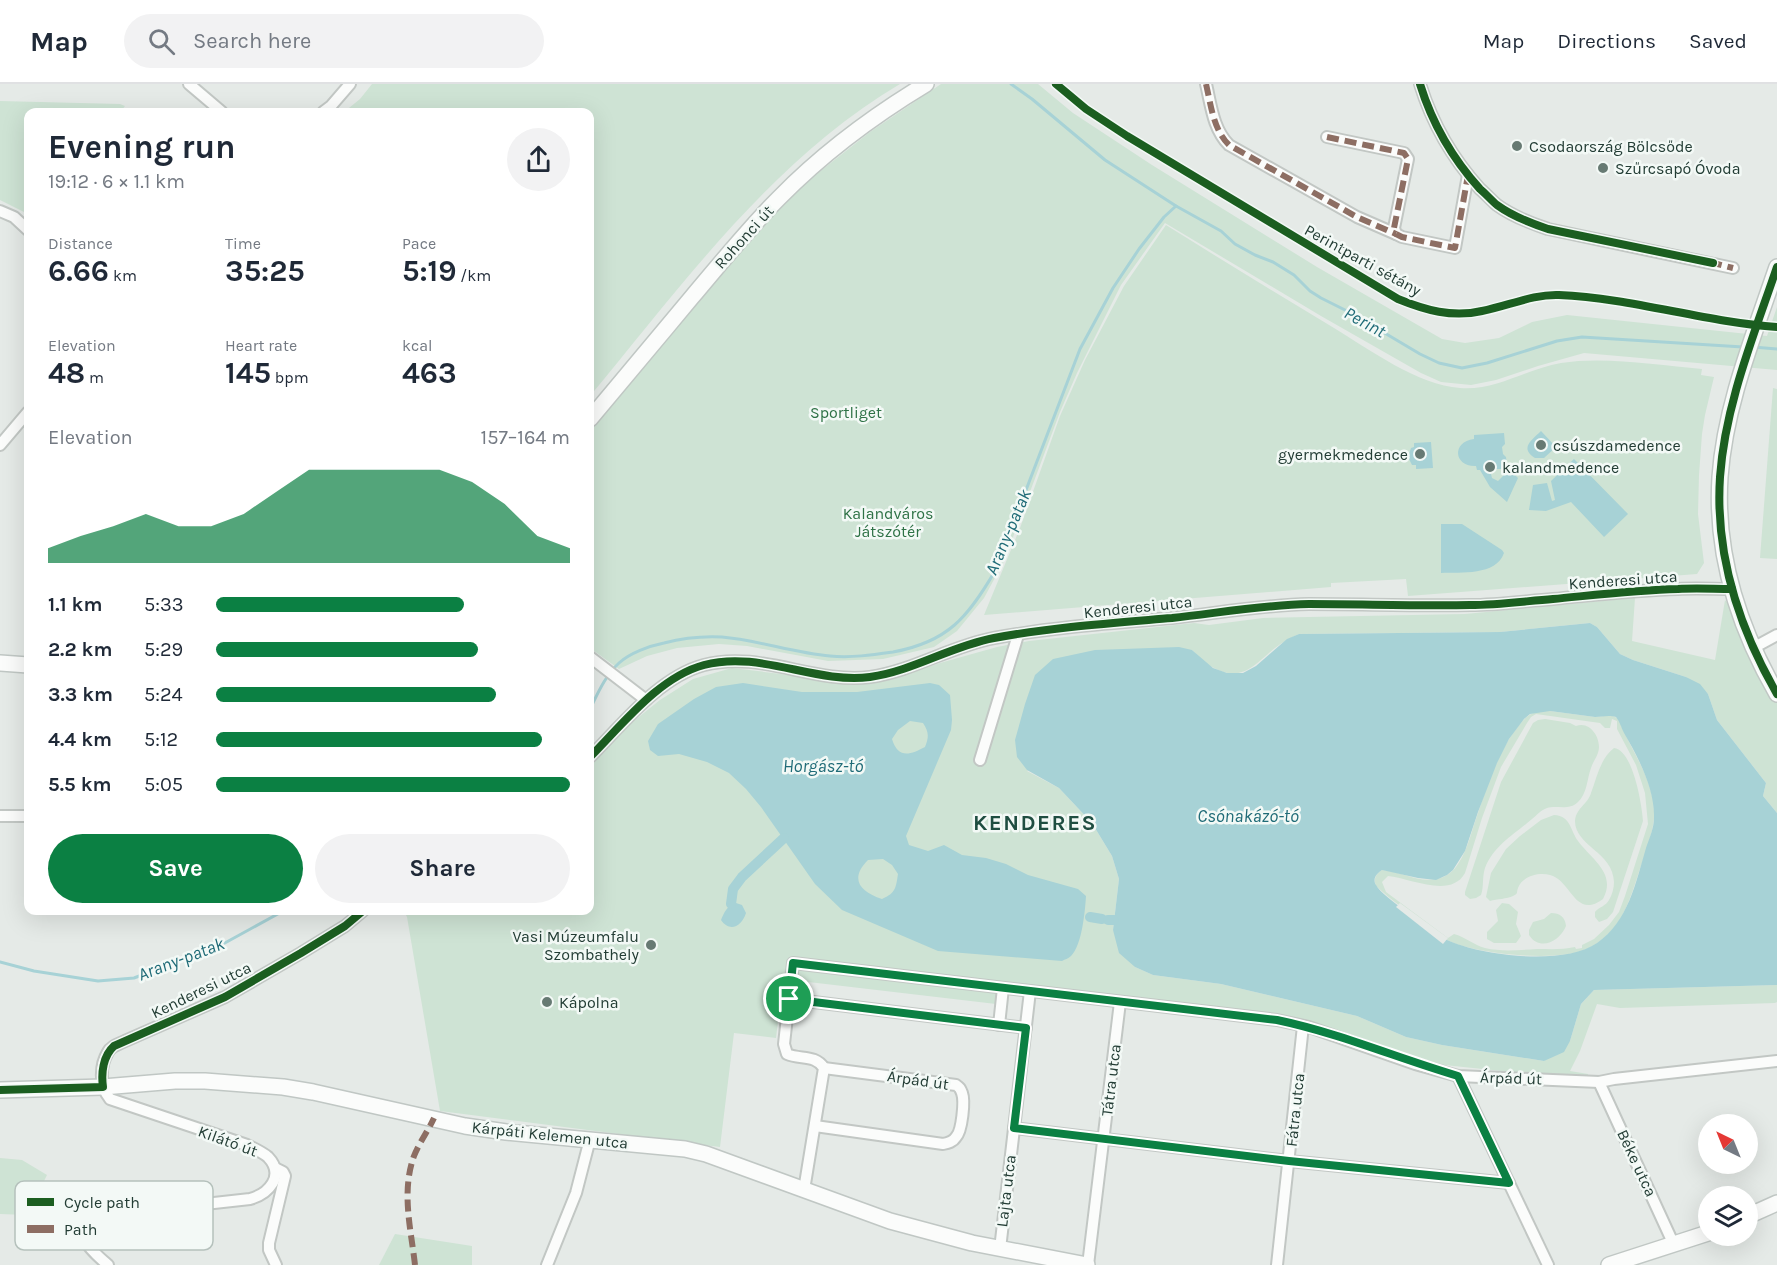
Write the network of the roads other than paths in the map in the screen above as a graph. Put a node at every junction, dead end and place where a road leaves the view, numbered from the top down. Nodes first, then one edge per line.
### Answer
1 (189, 84) edge
2 (350, 84) edge
3 (926, 84) edge
4 (1206, 84) edge
5 (1420, 84) edge
6 (217, 108) edge
7 (328, 108) edge
8 (1327, 137) dead end
9 (1468, 175) junction
10 (0, 211) edge
11 (24, 226) edge
12 (1396, 234) junction
13 (1777, 267) edge
14 (1733, 268) dead end
15 (594, 414) edge
16 (24, 417) edge
17 (0, 445) edge
18 (1732, 589) junction
19 (1018, 635) junction
20 (1777, 635) edge
21 (1753, 648) junction
22 (594, 660) edge
23 (0, 663) edge
24 (24, 665) edge
25 (1777, 694) edge
26 (646, 700) junction
27 (594, 753) edge
28 (980, 760) dead end
29 (0, 816) edge
30 (24, 816) edge
31 (358, 915) edge
32 (1003, 988) junction
33 (1030, 991) junction
34 (789, 999) junction
35 (1120, 1002) junction
36 (999, 1025) junction
37 (1303, 1026) junction
38 (1026, 1028) junction
39 (1777, 1061) edge
40 (824, 1068) junction
41 (1458, 1076) junction
42 (1599, 1082) junction
43 (103, 1087) junction
44 (0, 1090) edge
45 (815, 1125) junction
46 (1014, 1128) junction
47 (1104, 1138) junction
48 (590, 1139) junction
49 (1289, 1161) junction
50 (274, 1168) junction
51 (1509, 1183) junction
52 (804, 1190) junction
53 (213, 1203) edge
54 (1777, 1203) edge
55 (1758, 1212) edge
56 (1698, 1237) edge
57 (1674, 1245) junction
58 (1000, 1249) junction
59 (91, 1250) edge
60 (108, 1265) edge
61 (276, 1265) edge
62 (547, 1265) edge
63 (1087, 1265) edge
64 (1277, 1265) edge
65 (1548, 1265) edge
66 (1609, 1265) edge

1 - 6 street
2 - 7 street
3 - 15 street, Rohonci út
4 - 12 street
5 - 9 street
8 - 12 street
9 - 12 street
9 - 14 street
10 - 11 street
13 - 18 street
16 - 17 street
18 - 19 street, Kenderesi utca
18 - 21 street
19 - 26 street, Kenderesi utca
19 - 28 street
20 - 21 street
21 - 25 street
22 - 26 street
23 - 24 street
26 - 27 street, Kenderesi utca
29 - 30 street
31 - 43 street, Kenderesi utca
32 - 33 street, Árpád út
32 - 34 street, Árpád út
32 - 36 street
33 - 35 street, Árpád út
33 - 38 street, Lajta utca
34 - 36 street
34 - 40 street, Árpád út
35 - 37 street, Árpád út
35 - 47 street, Tátra utca
36 - 38 street
37 - 41 street, Árpád út
37 - 49 street, Fátra utca
38 - 46 street, Lajta utca
39 - 42 street, Árpád út
40 - 45 street
40 - 45 street, Árpád út
41 - 42 street, Árpád út
41 - 51 street
42 - 57 street, Béke utca
43 - 44 street, Kárpáti Kelemen utca
43 - 48 street, Kárpáti Kelemen utca
43 - 50 street, Kilátó út
45 - 52 street
46 - 47 street
46 - 58 street, Lajta utca
47 - 49 street
47 - 63 street, Tátra utca
48 - 52 street, Kárpáti Kelemen utca
48 - 62 street
49 - 51 street
49 - 64 street, Fátra utca
50 - 53 street, Kilátó út
50 - 61 street
51 - 65 street
52 - 58 street, Kárpáti Kelemen utca
54 - 55 street
56 - 57 street
57 - 66 street
58 - 63 street, Kárpáti Kelemen utca
59 - 60 street, Kilátó út

